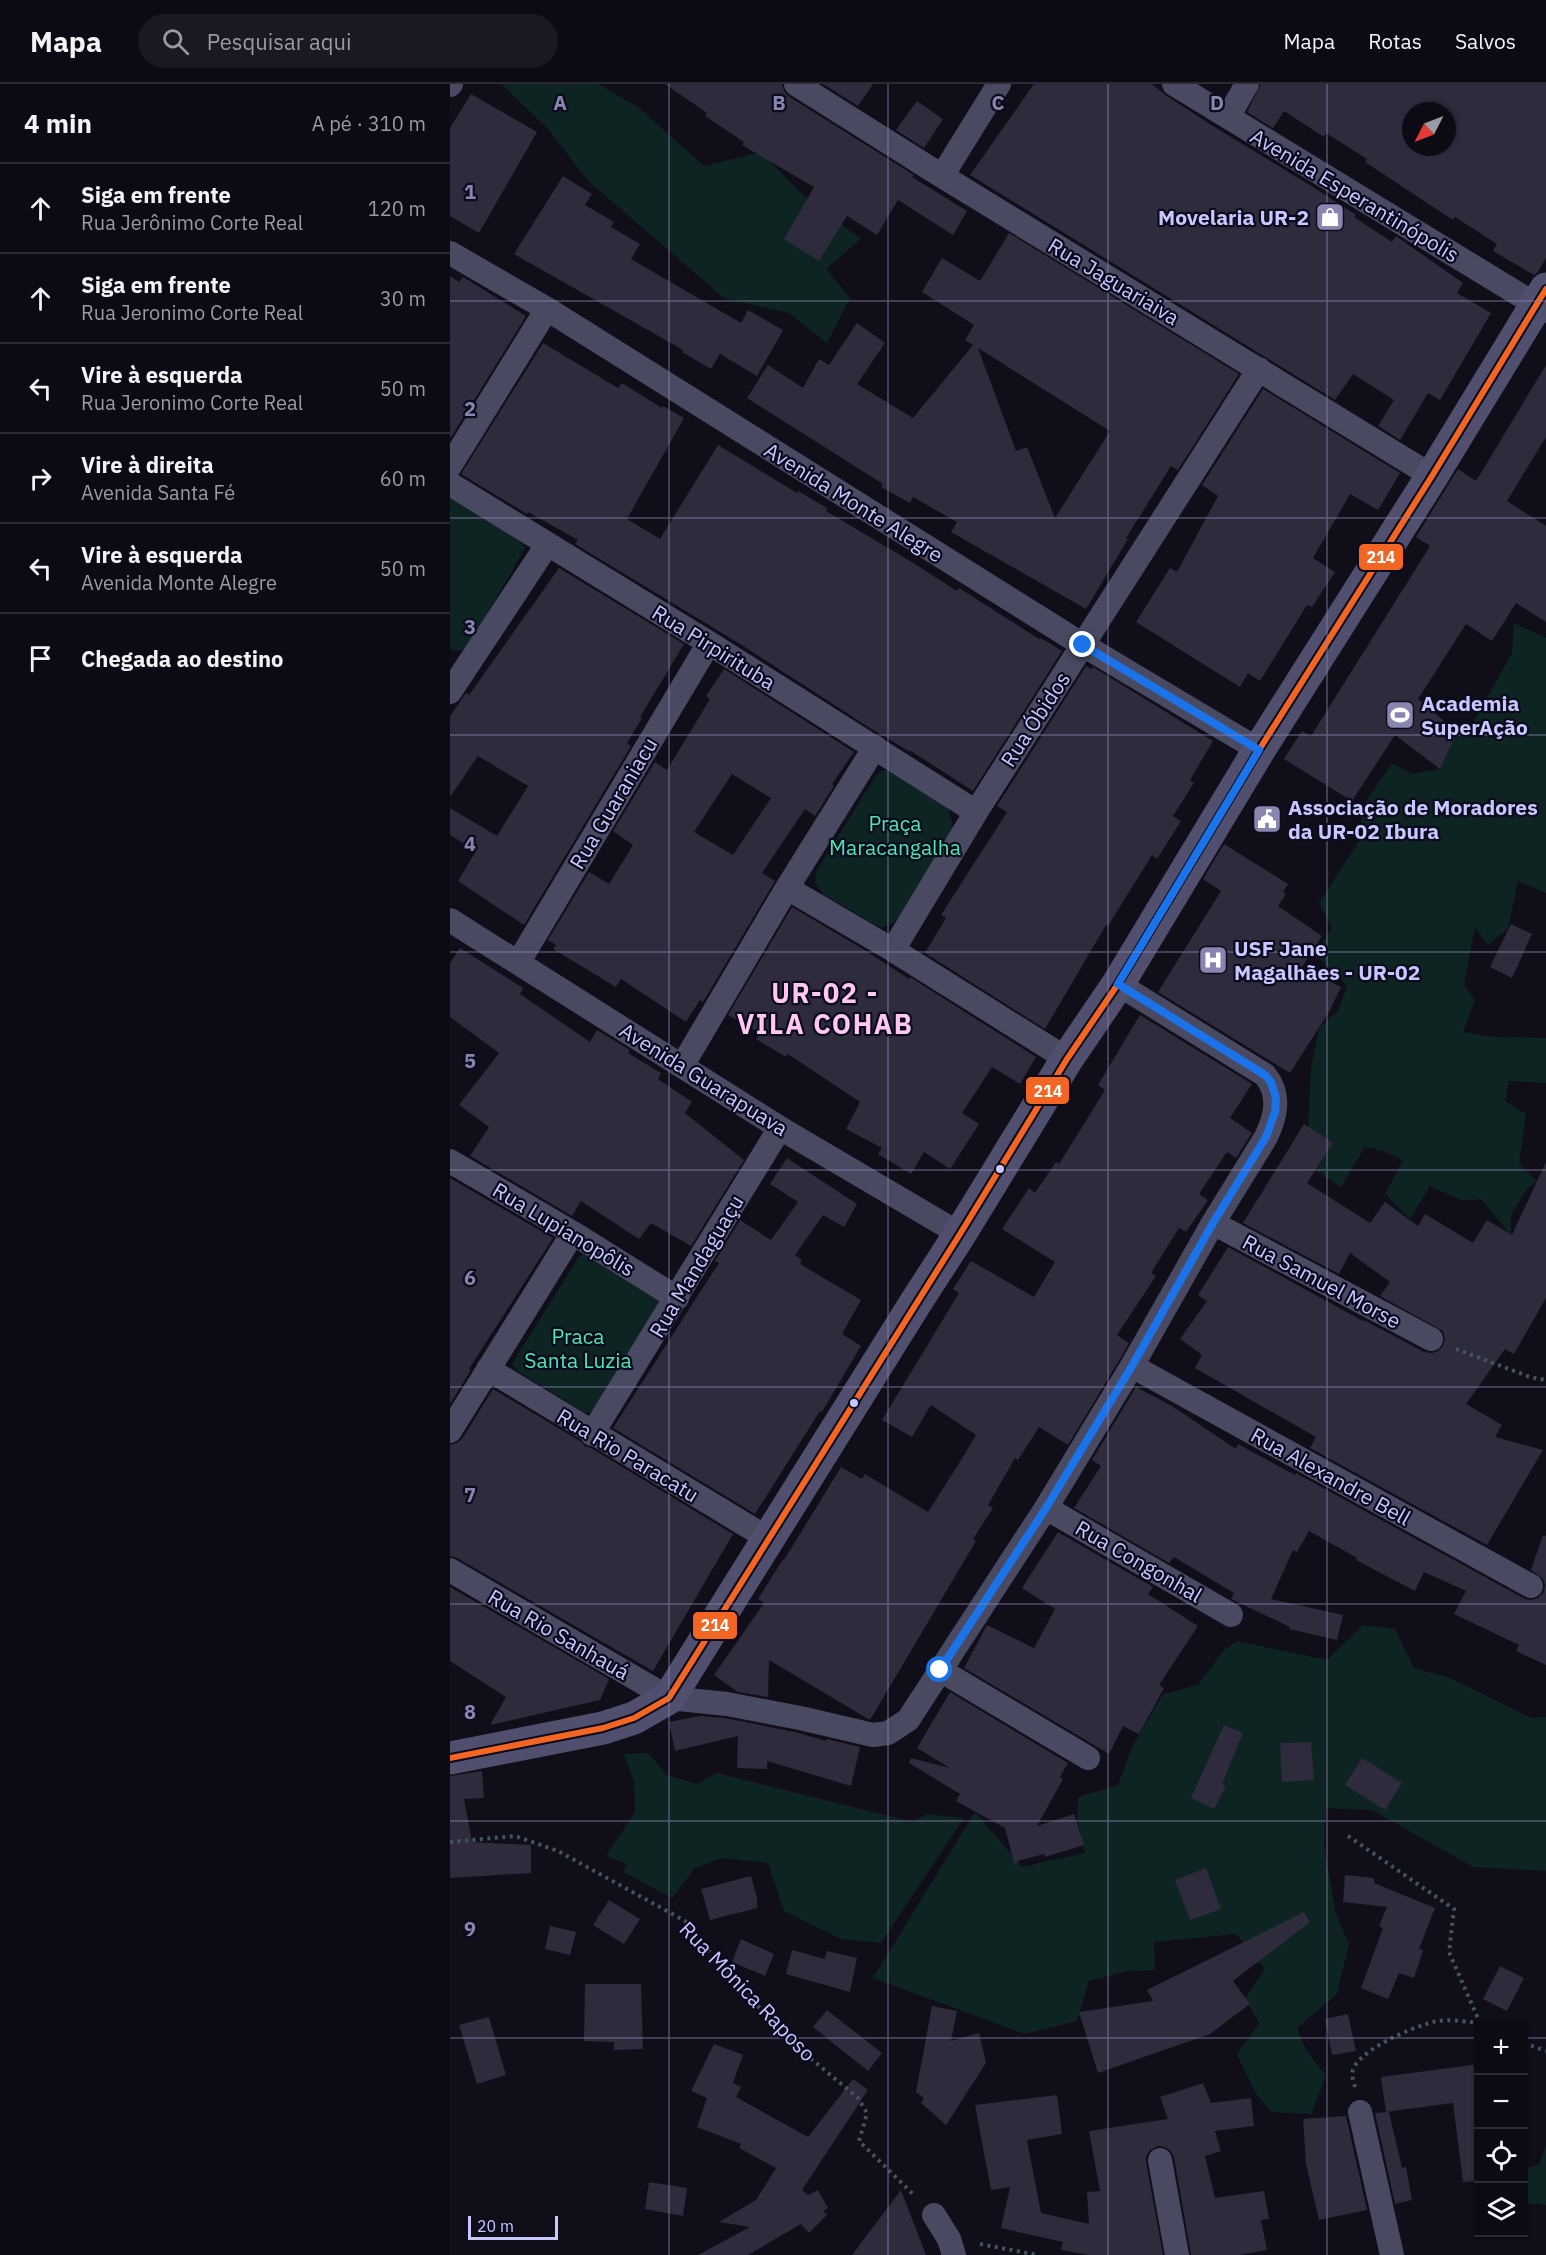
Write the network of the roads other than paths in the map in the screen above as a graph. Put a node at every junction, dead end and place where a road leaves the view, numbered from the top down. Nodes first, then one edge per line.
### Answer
1 (796, 84) edge
2 (999, 84) edge
3 (1174, 84) edge
4 (1247, 84) edge
5 (1228, 117) junction
6 (942, 176) junction
7 (450, 253) edge
8 (1543, 302) edge
9 (547, 309) junction
10 (1259, 369) junction
11 (450, 466) edge
12 (1432, 476) junction
13 (450, 484) edge
14 (547, 545) junction
15 (709, 643) junction
16 (1083, 645) junction
17 (453, 681) edge
18 (875, 747) junction
19 (1259, 750) junction
20 (976, 812) junction
21 (786, 888) junction
22 (450, 920) edge
23 (893, 950) junction
24 (518, 963) junction
25 (1118, 984) junction
26 (1067, 1059) junction
27 (682, 1066) junction
28 (780, 1128) junction
29 (450, 1161) edge
30 (1213, 1223) junction
31 (573, 1233) junction
32 (960, 1234) junction
33 (677, 1298) junction
34 (1431, 1339) road end
35 (1132, 1366) junction
36 (488, 1369) junction
37 (450, 1431) edge
38 (592, 1434) junction
39 (1046, 1508) junction
40 (769, 1539) junction
41 (450, 1570) edge
42 (1531, 1586) dead end
43 (1231, 1615) dead end
44 (940, 1670) junction
45 (669, 1698) junction
46 (450, 1758) edge
47 (1088, 1758) dead end
48 (1360, 2112) road end
49 (1160, 2160) dead end
50 (934, 2215) road end
51 (952, 2247) edge
52 (1177, 2255) edge
53 (1392, 2255) edge

1 - 6 street, Rua Jaguariaiva
2 - 6 street
3 - 5 street, Avenida Esperantinópolis
4 - 5 street
5 - 8 street, Avenida Esperantinópolis
6 - 10 street, Rua Jaguariaiva
7 - 9 street, Avenida Monte Alegre
8 - 12 main road
9 - 11 street
9 - 16 street, Avenida Monte Alegre
10 - 12 street, Rua Jaguariaiva
10 - 16 street, Rua Óbidos
12 - 19 main road
13 - 14 street, Rua Pirpirituba
14 - 15 street, Rua Pirpirituba
14 - 17 street
15 - 18 street, Rua Pirpirituba
15 - 24 street, Rua Guaraniacu
16 - 19 street, Avenida Monte Alegre
16 - 20 street, Rua Óbidos
18 - 20 street, Rua Pirpirituba
18 - 21 street
19 - 25 main road
20 - 23 street, Rua Óbidos
21 - 23 street
21 - 27 street
22 - 24 street, Avenida Guarapuava
23 - 26 street
24 - 27 street, Avenida Guarapuava
25 - 26 main road
25 - 30 street
26 - 32 main road
27 - 28 street, Avenida Guarapuava
28 - 32 street, Avenida Guarapuava
28 - 33 street, Rua Mandaguaçu
29 - 31 street, Rua Lupianopôlis
30 - 34 street, Rua Samuel Morse
30 - 35 street
31 - 33 street, Rua Lupianopôlis
31 - 36 street
32 - 40 main road
33 - 38 street, Rua Mandaguaçu
35 - 39 street
35 - 42 street, Rua Alexandre Bell
36 - 37 street
36 - 38 street, Rua Rio Paracatu
38 - 40 street, Rua Rio Paracatu
39 - 43 street, Rua Congonhal
39 - 44 street
40 - 45 main road
41 - 45 street, Rua Rio Sanhauá
44 - 45 street
44 - 47 street
45 - 46 main road
48 - 53 street
49 - 52 street
50 - 51 street

